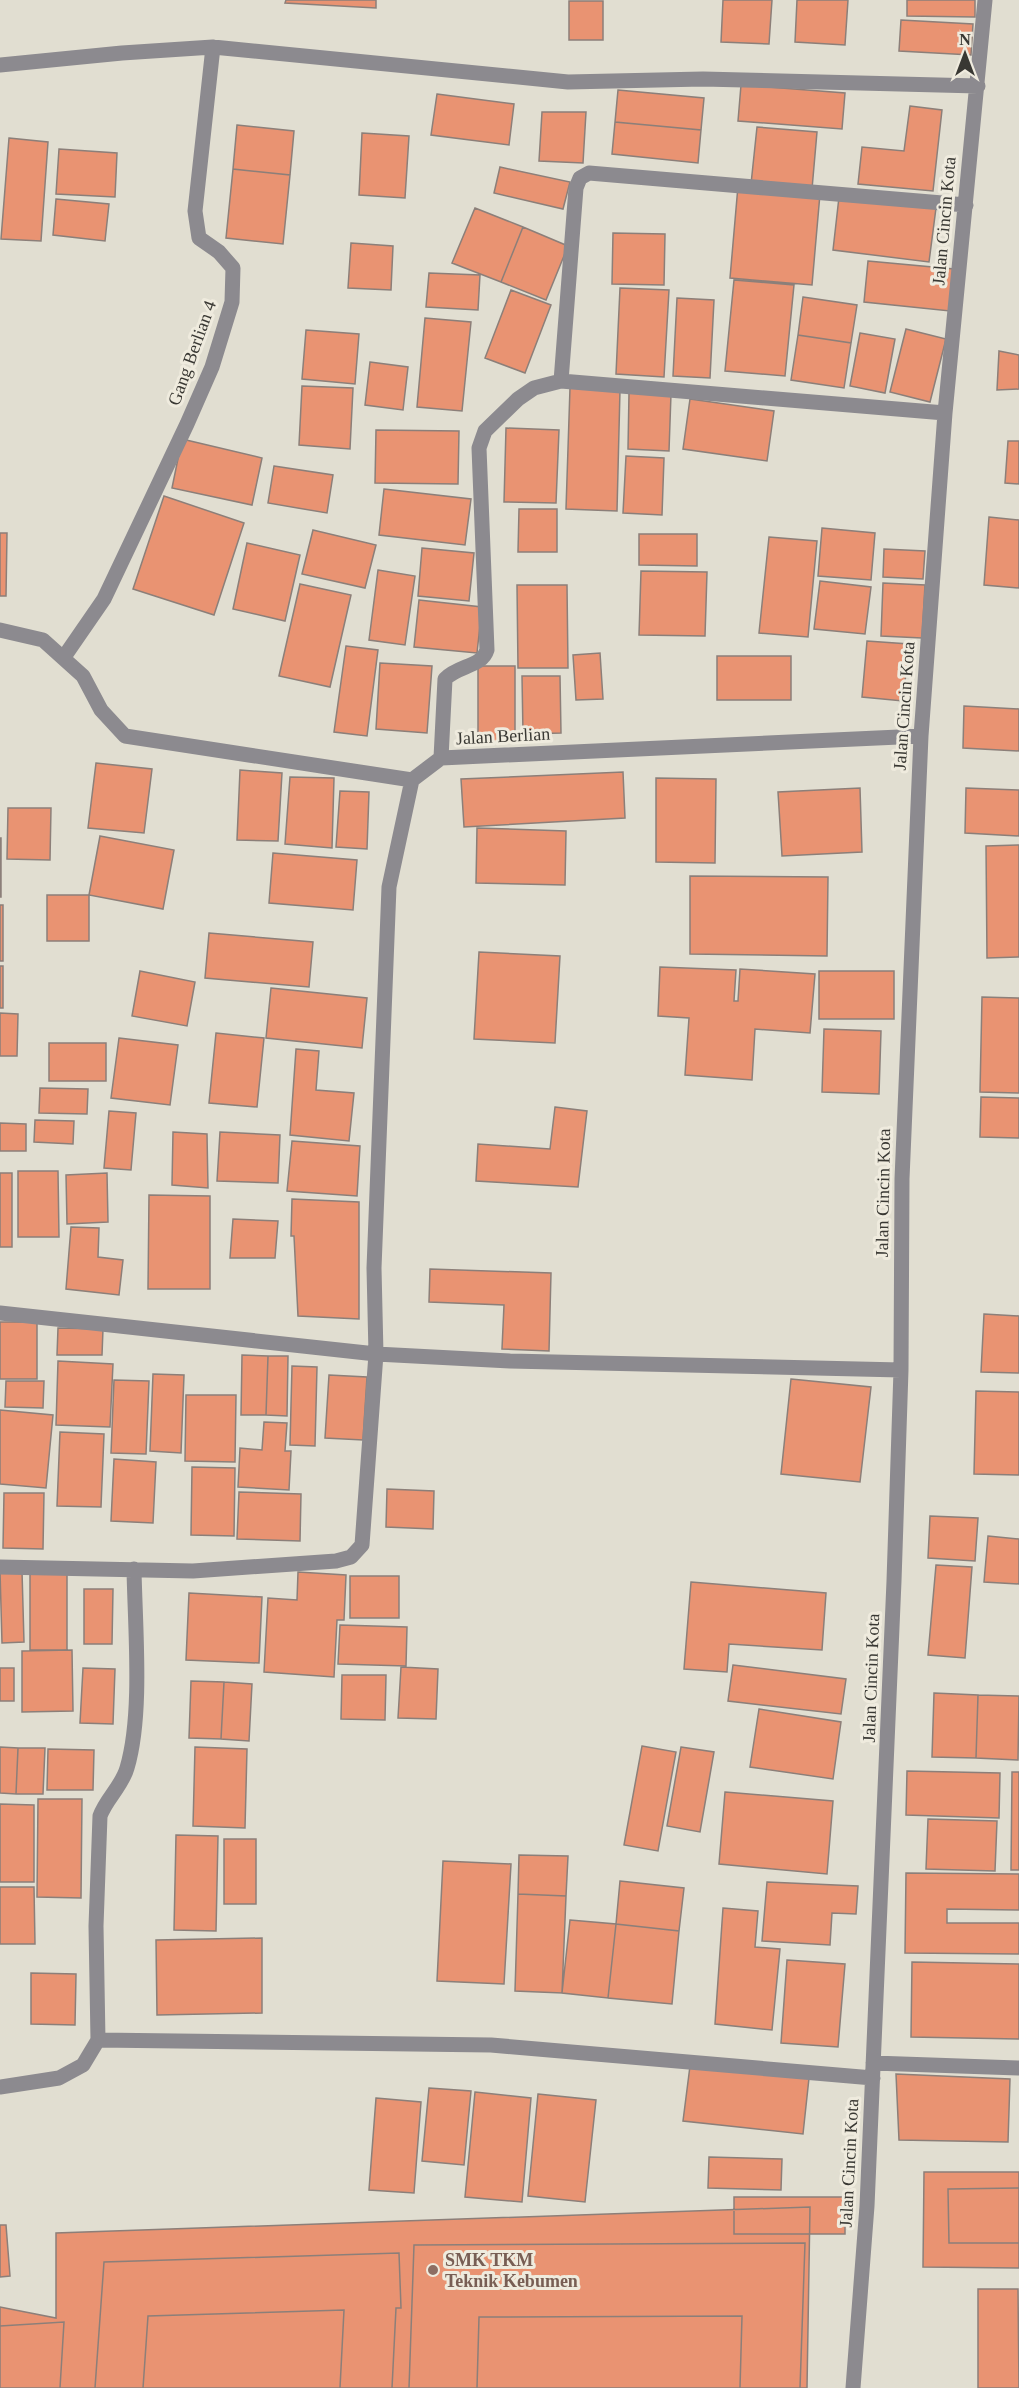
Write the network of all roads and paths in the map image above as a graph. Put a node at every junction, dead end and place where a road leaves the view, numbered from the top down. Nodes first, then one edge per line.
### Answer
1 (985, 0) edge
2 (213, 47) junction
3 (0, 66) edge
4 (978, 86) junction
5 (966, 205) junction
6 (561, 381) junction
7 (945, 413) junction
8 (0, 630) edge
9 (64, 657) junction
10 (921, 736) junction
11 (441, 758) junction
12 (412, 780) junction
13 (0, 1313) edge
14 (376, 1354) junction
15 (901, 1370) junction
16 (0, 1567) edge
17 (134, 1569) junction
18 (98, 2040) junction
19 (1019, 2068) edge
20 (873, 2070) junction
21 (0, 2087) edge
22 (854, 2388) edge

1 - 4 street, Jalan Cincin Kota
2 - 3 street
2 - 4 street
2 - 9 street, Gang Berlian 4
4 - 5 street, Jalan Cincin Kota
5 - 6 street
5 - 7 street, Jalan Cincin Kota
6 - 7 street
6 - 11 street
7 - 10 street, Jalan Cincin Kota
8 - 9 street
9 - 12 street
10 - 11 street, Jalan Berlian
10 - 15 street, Jalan Cincin Kota
11 - 12 street, Jalan Berlian
12 - 14 street
13 - 14 street
14 - 15 street
14 - 17 street
15 - 20 street, Jalan Cincin Kota
16 - 17 street
17 - 18 street
18 - 20 street
18 - 21 street
19 - 20 street
20 - 22 street, Jalan Cincin Kota

